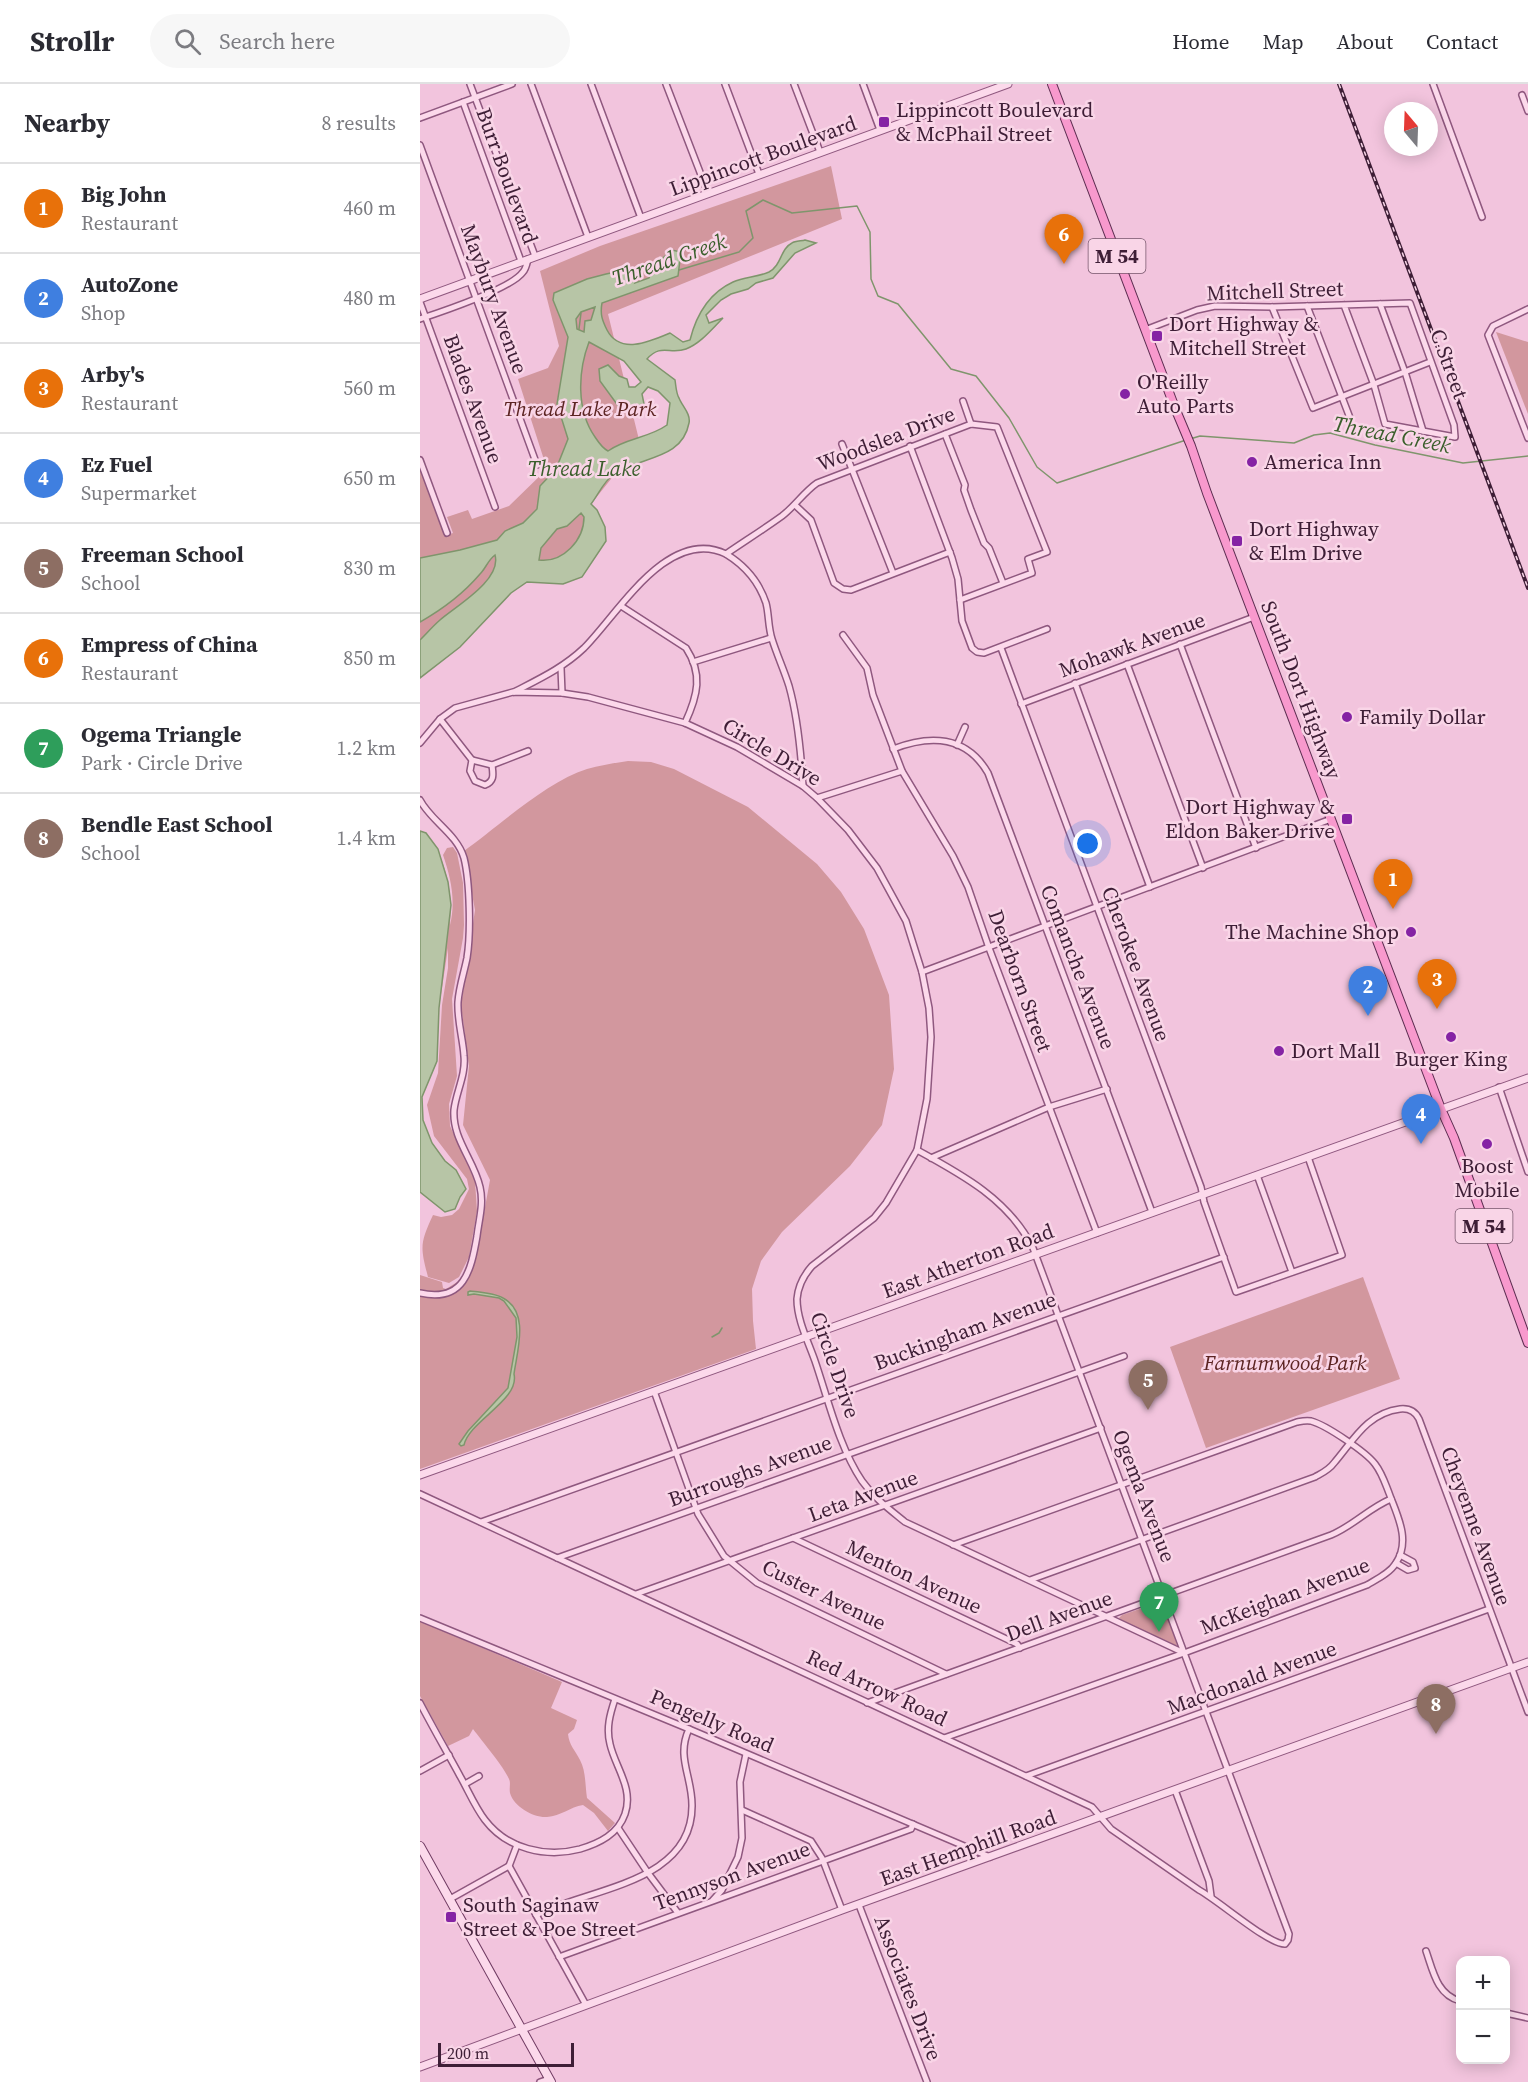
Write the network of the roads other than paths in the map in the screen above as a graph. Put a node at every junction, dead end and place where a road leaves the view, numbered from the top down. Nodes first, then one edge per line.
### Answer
1 (470, 84) edge
2 (512, 84) edge
3 (531, 84) edge
4 (591, 84) edge
5 (666, 84) edge
6 (725, 84) edge
7 (794, 84) edge
8 (863, 84) edge
9 (1008, 84) edge
10 (1052, 84) edge
11 (1433, 84) edge
12 (993, 86) edge
13 (1522, 95) dead end
14 (475, 98) junction
15 (463, 102) junction
16 (1528, 111) edge
17 (420, 118) edge
18 (880, 130) junction
19 (420, 145) edge
20 (820, 152) junction
21 (759, 174) junction
22 (708, 193) junction
23 (1482, 217) dead end
24 (641, 218) junction
25 (588, 237) junction
26 (528, 259) junction
27 (469, 280) junction
28 (476, 298) junction
29 (420, 300) edge
30 (1410, 303) joint
31 (1344, 304) junction
32 (1380, 304) junction
33 (1307, 306) junction
34 (1272, 307) junction
35 (1528, 309) edge
36 (423, 318) edge
37 (1145, 330) junction
38 (1430, 362) junction
39 (1405, 372) junction
40 (1374, 385) junction
41 (1342, 397) junction
42 (963, 401) dead end
43 (1350, 418) dead end
44 (971, 424) junction
45 (1423, 431) junction
46 (945, 434) junction
47 (1528, 438) edge
48 (842, 444) dead end
49 (910, 446) junction
50 (420, 460) edge
51 (537, 465) dead end
52 (853, 468) junction
53 (795, 505) junction
54 (495, 507) dead end
55 (447, 533) dead end
56 (950, 552) junction
57 (726, 554) junction
58 (893, 573) junction
59 (1003, 583) junction
60 (960, 600) junction
61 (621, 606) junction
62 (1254, 617) junction
63 (1047, 628) dead end
64 (843, 635) dead end
65 (771, 638) junction
66 (1180, 644) junction
67 (1001, 648) junction
68 (693, 662) junction
69 (1127, 664) junction
70 (561, 668) junction
71 (1075, 683) junction
72 (513, 692) junction
73 (562, 693) junction
74 (1021, 704) junction
75 (440, 719) junction
76 (685, 723) junction
77 (965, 728) dead end
78 (420, 743) edge
79 (957, 746) junction
80 (893, 749) junction
81 (528, 751) dead end
82 (472, 760) junction
83 (492, 765) junction
84 (902, 771) junction
85 (803, 786) junction
86 (817, 798) junction
87 (420, 800) edge
88 (1331, 819) junction
89 (1256, 848) junction
90 (1203, 868) junction
91 (1150, 887) junction
92 (1097, 907) junction
93 (1045, 927) junction
94 (990, 948) junction
95 (922, 972) junction
96 (1528, 1078) edge
97 (1499, 1087) junction
98 (1107, 1089) junction
99 (1049, 1107) junction
100 (1441, 1108) junction
101 (917, 1150) junction
102 (1308, 1157) junction
103 (932, 1158) junction
104 (1528, 1172) edge
105 (1257, 1175) junction
106 (1203, 1194) junction
107 (1152, 1212) junction
108 (1097, 1233) junction
109 (1036, 1254) junction
110 (1224, 1257) junction
111 (1292, 1272) junction
112 (420, 1293) edge
113 (1059, 1315) junction
114 (807, 1337) junction
115 (1528, 1343) edge
116 (1124, 1356) dead end
117 (1080, 1371) junction
118 (654, 1391) junction
119 (828, 1398) junction
120 (1101, 1428) junction
121 (1349, 1443) junction
122 (675, 1452) junction
123 (848, 1454) junction
124 (420, 1475) edge
125 (1122, 1485) junction
126 (420, 1494) edge
127 (1391, 1499) junction
128 (883, 1506) junction
129 (696, 1509) junction
130 (481, 1522) junction
131 (793, 1538) junction
132 (1143, 1541) junction
133 (953, 1545) junction
134 (557, 1558) junction
135 (729, 1561) junction
136 (1030, 1581) junction
137 (636, 1594) junction
138 (1164, 1597) junction
139 (1489, 1609) junction
140 (1107, 1617) junction
141 (420, 1618) edge
142 (1020, 1648) junction
143 (1184, 1653) junction
144 (1528, 1662) edge
145 (1512, 1668) junction
146 (947, 1674) junction
147 (615, 1699) junction
148 (867, 1702) junction
149 (420, 1703) edge
150 (1206, 1712) junction
151 (1528, 1712) edge
152 (689, 1729) junction
153 (944, 1738) junction
154 (746, 1754) junction
155 (448, 1755) junction
156 (1229, 1770) junction
157 (420, 1771) edge
158 (479, 1776) dead end
159 (1026, 1776) junction
160 (465, 1784) junction
161 (1175, 1790) junction
162 (742, 1810) junction
163 (1100, 1817) junction
164 (914, 1824) junction
165 (618, 1828) junction
166 (517, 1845) junction
167 (420, 1846) edge
168 (990, 1857) junction
169 (823, 1861) junction
170 (509, 1866) junction
171 (648, 1873) junction
172 (1210, 1896) junction
173 (450, 1899) junction
174 (712, 1901) junction
175 (859, 1905) junction
176 (842, 1910) junction
177 (678, 1913) junction
178 (536, 1915) junction
179 (1289, 1934) joint
180 (1426, 1951) dead end
181 (559, 1957) junction
182 (1456, 1998) edge
183 (586, 2005) junction
184 (1510, 2014) edge
185 (1528, 2018) edge
186 (521, 2029) junction
187 (420, 2067) edge
188 (550, 2080) edge
189 (540, 2082) edge
190 (927, 2082) edge

1 - 14 street, Burr Boulevard
2 - 14 street
3 - 25 street
4 - 24 street
5 - 22 street
6 - 21 street
7 - 20 street
8 - 18 street
9 - 12 street, Lippincott Boulevard
10 - 37 main road, South Dort Highway / M 54
11 - 23 street
12 - 18 street, Lippincott Boulevard
13 - 16 street
14 - 15 street
14 - 26 street, Burr Boulevard
15 - 17 street
15 - 26 street, Burr Boulevard
18 - 20 street, Lippincott Boulevard
19 - 27 street, Maybury Avenue
20 - 21 street, Lippincott Boulevard
21 - 22 street, Lippincott Boulevard
22 - 24 street, Lippincott Boulevard
24 - 25 street, Lippincott Boulevard
25 - 26 street, Lippincott Boulevard
26 - 27 street, Lippincott Boulevard
26 - 28 street, Lippincott Boulevard
27 - 28 street, Maybury Avenue
27 - 29 street, Lippincott Boulevard
28 - 36 street, Lippincott Boulevard
28 - 51 street, Maybury Avenue
29 - 36 street, Blades Avenue
30 - 32 street, Mitchell Street
30 - 38 street, C Street
31 - 32 street, Mitchell Street
31 - 33 street, Mitchell Street
31 - 40 street
32 - 39 street
33 - 34 street, Mitchell Street
33 - 41 street
34 - 37 street, Mitchell Street
34 - 41 street
35 - 47 street
36 - 54 street, Blades Avenue
37 - 62 main road, South Dort Highway / M 54
38 - 39 street
38 - 45 street, C Street
39 - 40 street
39 - 45 street
40 - 41 street
40 - 45 street
41 - 43 street
42 - 44 street, Woodslea Drive
44 - 46 street, Woodslea Drive
44 - 59 street, Woodslea Drive
46 - 49 street, Woodslea Drive
46 - 59 street
48 - 52 street
49 - 52 street, Woodslea Drive
49 - 56 street
50 - 55 street
52 - 53 street, Woodslea Drive
52 - 58 street
53 - 57 street, Woodslea Drive
53 - 58 street
56 - 58 street
56 - 60 street
57 - 61 street
57 - 65 street
59 - 60 street
60 - 67 street
61 - 68 street
61 - 70 street
62 - 66 street, Mohawk Avenue
62 - 88 main road, South Dort Highway / M 54
63 - 67 street
64 - 80 street, Dearborn Street
65 - 68 street
65 - 85 street
66 - 69 street, Mohawk Avenue
66 - 89 street
67 - 74 street, Cherokee Avenue
68 - 76 street
69 - 71 street, Mohawk Avenue
69 - 90 street
70 - 72 street
70 - 73 street
71 - 74 street, Mohawk Avenue
71 - 91 street
72 - 73 street, Circle Drive
72 - 75 street, Circle Drive
73 - 76 street, Circle Drive
74 - 92 street, Cherokee Avenue
75 - 78 street
75 - 82 street
76 - 85 street, Circle Drive
77 - 79 street
79 - 80 street, Comanche Avenue
79 - 93 street, Comanche Avenue
80 - 84 street, Dearborn Street
81 - 83 street
82 - 83 street
82 - 83 street
84 - 86 street
84 - 94 street, Dearborn Street
85 - 86 street, Circle Drive
86 - 95 street, Circle Drive
87 - 112 street
88 - 89 street
88 - 100 main road, South Dort Highway / M 54
89 - 90 street
90 - 91 street
91 - 92 street
92 - 93 street
92 - 106 street, Cherokee Avenue
93 - 94 street
93 - 98 street, Comanche Avenue
94 - 95 street
94 - 99 street, Dearborn Street
95 - 101 street, Circle Drive
96 - 97 street, East Atherton Road
97 - 100 street, East Atherton Road
97 - 104 street
98 - 99 street
98 - 107 street, Comanche Avenue
99 - 103 street
99 - 108 street, Dearborn Street
100 - 102 street, East Atherton Road
100 - 115 main road, South Dort Highway / M 54
101 - 103 street, Ogema Avenue
101 - 114 street, Circle Drive
102 - 105 street, East Atherton Road
102 - 111 street
103 - 109 street, Ogema Avenue
105 - 106 street, East Atherton Road
105 - 111 street
106 - 107 street, East Atherton Road
106 - 110 street, Cherokee Avenue
107 - 108 street, East Atherton Road
108 - 109 street, East Atherton Road
109 - 113 street, Ogema Avenue
109 - 114 street, East Atherton Road
110 - 111 street, Cherokee Avenue
110 - 113 street, Buckingham Avenue
113 - 117 street, Ogema Avenue
113 - 119 street, Buckingham Avenue
114 - 118 street, East Atherton Road
114 - 119 street, Circle Drive
116 - 117 street, Burroughs Avenue
117 - 120 street, Ogema Avenue
117 - 123 street, Burroughs Avenue
118 - 122 street, Custer Avenue
118 - 124 street, East Atherton Road
119 - 122 street, Buckingham Avenue
119 - 123 street, Circle Drive
120 - 125 street, Ogema Avenue
120 - 128 street, Leta Avenue
121 - 125 street
121 - 127 street
121 - 132 street
121 - 139 street, Cheyenne Avenue
122 - 129 street, Custer Avenue
122 - 130 street, Buckingham Avenue
123 - 128 street, Circle Drive
123 - 129 street, Burroughs Avenue
125 - 132 street, Ogema Avenue
125 - 133 street
126 - 130 street, Red Arrow Road
127 - 138 street, Dell Avenue
127 - 143 street, McKeighan Avenue
128 - 131 street, Leta Avenue
128 - 133 street, Circle Drive
129 - 134 street, Burroughs Avenue
129 - 135 street, Custer Avenue
130 - 134 street, Red Arrow Road
131 - 135 street, Leta Avenue
131 - 142 street, Menton Avenue
132 - 136 street
132 - 138 street, Ogema Avenue
133 - 136 street, Circle Drive
134 - 137 street, Red Arrow Road
135 - 137 street, Leta Avenue
135 - 146 street, Custer Avenue
136 - 140 street, Circle Drive
137 - 148 street, Red Arrow Road
138 - 140 street, Dell Avenue
138 - 143 street, Ogema Avenue
139 - 145 street, Cheyenne Avenue
139 - 150 street, Macdonald Avenue
140 - 142 street, Dell Avenue
140 - 143 street, Circle Drive
141 - 147 street, Pengelly Road
142 - 146 street, Dell Avenue
143 - 150 street, Ogema Avenue
143 - 153 street, McKeighan Avenue
144 - 145 street, East Hemphill Road
145 - 151 street, Cheyenne Avenue
145 - 156 street, East Hemphill Road
146 - 148 street, Dell Avenue
147 - 152 street, Pengelly Road
147 - 165 street
148 - 153 street, Red Arrow Road
149 - 155 street
150 - 156 street, Ogema Avenue
150 - 159 street, Macdonald Avenue
152 - 154 street, Pengelly Road
152 - 171 street
153 - 159 street, Red Arrow Road
154 - 162 street
154 - 164 street, Pengelly Road
155 - 157 street
155 - 160 street
156 - 161 street, East Hemphill Road
156 - 179 street, Ogema Avenue
158 - 160 street
159 - 163 street, Red Arrow Road
160 - 166 street
161 - 163 street, East Hemphill Road
161 - 172 street
162 - 169 street
162 - 174 street
163 - 168 street, East Hemphill Road
163 - 172 street, Red Arrow Road
164 - 168 street, Pengelly Road
164 - 169 street, Tennyson Avenue
165 - 166 street
165 - 171 street
166 - 170 street
167 - 173 main road
168 - 175 street, East Hemphill Road
169 - 174 street, Tennyson Avenue
169 - 176 street
170 - 173 street
170 - 178 street
171 - 177 street
171 - 178 street
172 - 179 street, Red Arrow Road
173 - 186 main road
174 - 177 street, Tennyson Avenue
175 - 176 street, East Hemphill Road
175 - 190 street, Associates Drive
176 - 183 street, East Hemphill Road
177 - 181 street, Tennyson Avenue
178 - 181 street
180 - 182 street
181 - 183 street
183 - 186 street, East Hemphill Road
184 - 185 street
186 - 187 street, East Hemphill Road
186 - 188 main road
188 - 189 street

